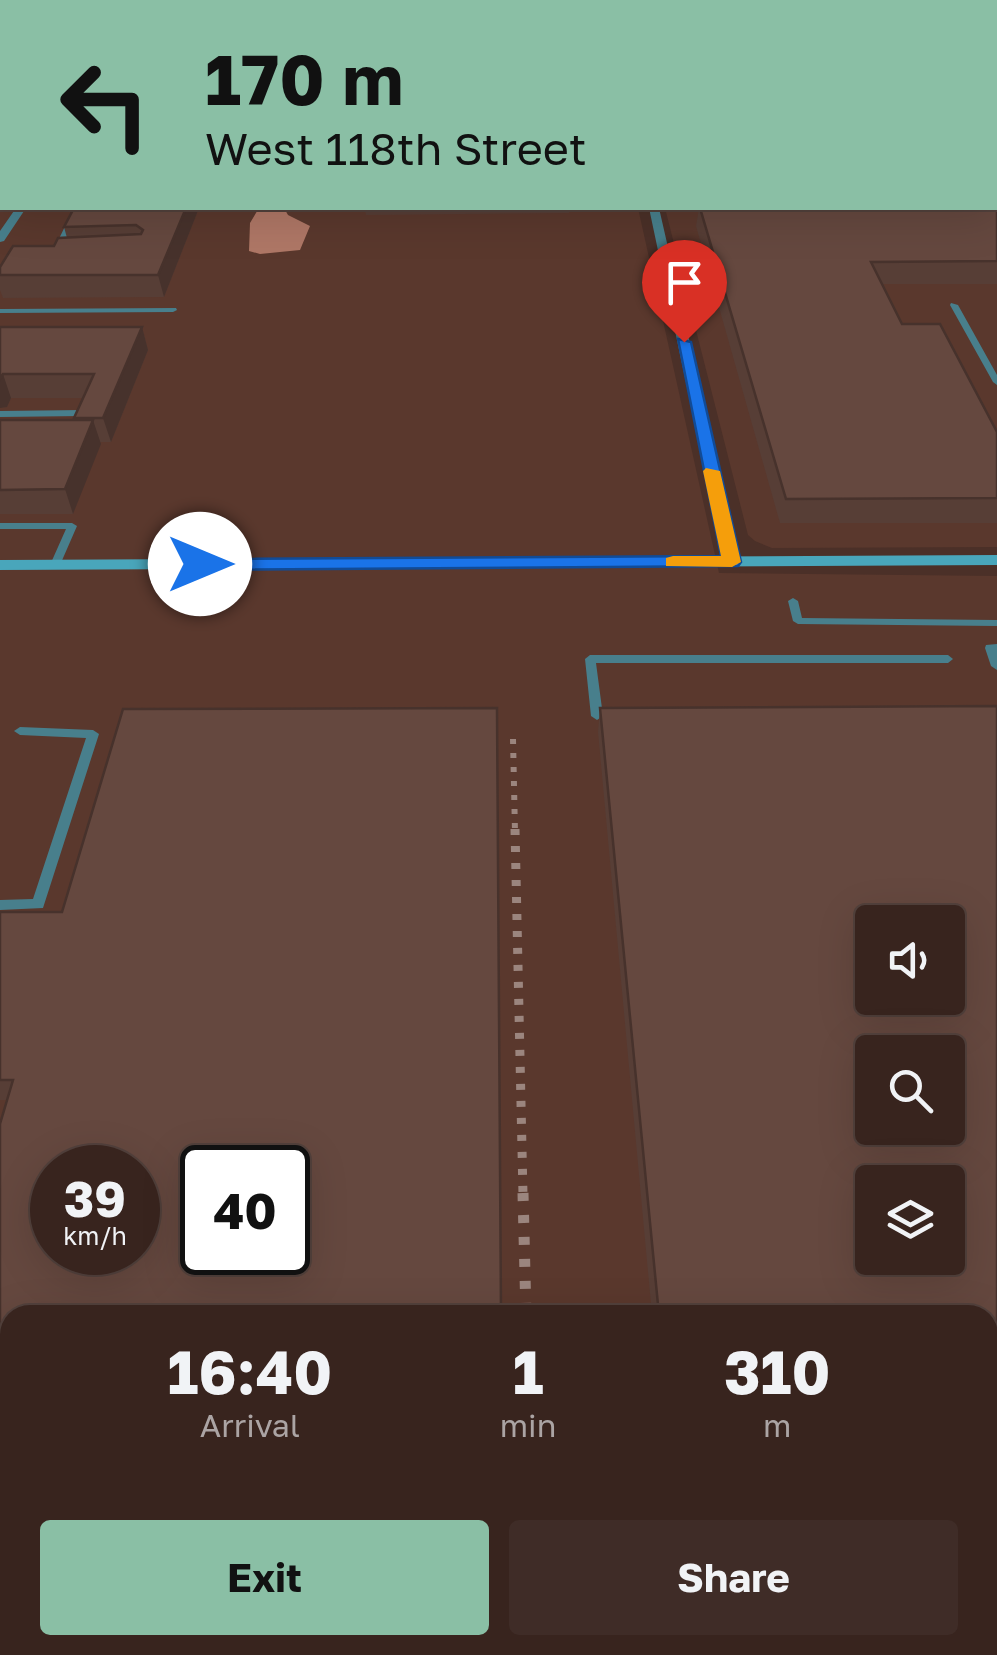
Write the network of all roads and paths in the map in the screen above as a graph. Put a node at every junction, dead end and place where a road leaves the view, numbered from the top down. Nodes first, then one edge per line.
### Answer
1 (20, 210) edge
2 (75, 210) edge
3 (654, 210) edge
4 (2, 235) edge
5 (72, 254) edge
6 (36, 255) edge
7 (55, 255) junction
8 (954, 306) dead end
9 (173, 310) dead end
10 (0, 311) edge
11 (997, 382) edge
12 (83, 413) edge
13 (0, 414) edge
14 (0, 526) edge
15 (997, 560) edge
16 (732, 562) junction
17 (0, 565) edge
18 (55, 565) junction
19 (792, 601) dead end
20 (997, 623) edge
21 (997, 648) edge
22 (948, 660) dead end
23 (997, 666) edge
24 (597, 716) edge
25 (20, 730) dead end
26 (0, 905) edge

1 - 4 street
2 - 7 lane
3 - 16 street
5 - 7 lane
6 - 7 lane
8 - 11 lane
9 - 10 lane
12 - 13 lane
14 - 18 lane
15 - 16 street
16 - 18 street
17 - 18 street
19 - 20 lane
21 - 23 lane
22 - 24 lane
25 - 26 lane

